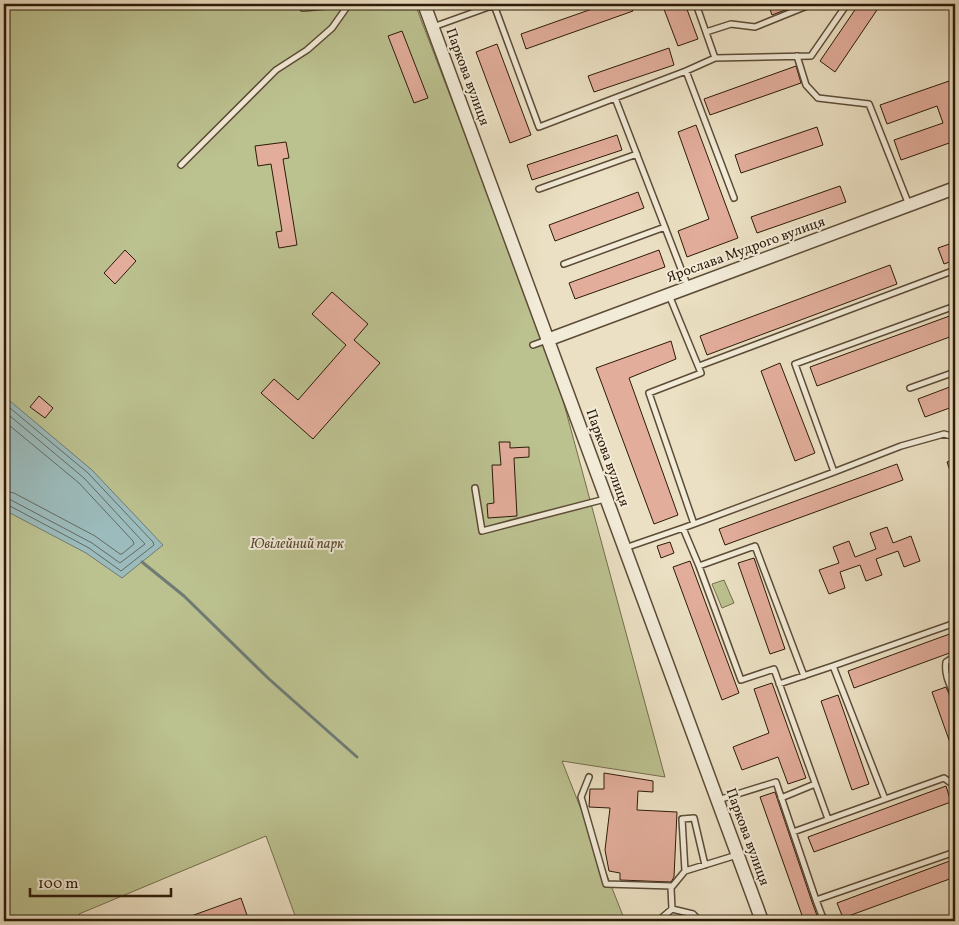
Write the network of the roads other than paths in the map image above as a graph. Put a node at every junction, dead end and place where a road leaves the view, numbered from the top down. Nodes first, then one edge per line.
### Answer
1 (303, 4) edge
2 (348, 4) edge
3 (424, 4) edge
4 (496, 4) edge
5 (696, 4) edge
6 (806, 4) edge
7 (847, 4) edge
8 (433, 27) junction
9 (706, 32) junction
10 (797, 56) junction
11 (715, 58) junction
12 (686, 70) junction
13 (615, 98) junction
14 (637, 154) junction
15 (181, 165) dead end
16 (955, 188) edge
17 (539, 189) dead end
18 (734, 198) dead end
19 (909, 205) junction
20 (665, 227) junction
21 (564, 264) dead end
22 (955, 270) edge
23 (689, 287) junction
24 (669, 294) junction
25 (955, 306) edge
26 (547, 340) junction
27 (533, 345) dead end
28 (699, 366) junction
29 (955, 372) edge
30 (910, 388) dead end
31 (955, 437) edge
32 (834, 472) junction
33 (476, 488) dead end
34 (606, 499) junction
35 (694, 524) junction
36 (683, 528) junction
37 (624, 548) junction
38 (699, 566) junction
39 (955, 623) edge
40 (955, 656) edge
41 (833, 666) junction
42 (804, 676) junction
43 (779, 684) junction
44 (955, 697) edge
45 (589, 777) dead end
46 (815, 784) junction
47 (955, 786) edge
48 (781, 798) junction
49 (885, 799) junction
50 (717, 800) junction
51 (828, 819) junction
52 (792, 832) junction
53 (955, 852) edge
54 (738, 855) junction
55 (705, 865) junction
56 (685, 871) junction
57 (672, 886) junction
58 (816, 900) junction
59 (672, 909) junction
60 (658, 921) edge
61 (700, 921) edge
62 (762, 921) edge
63 (824, 921) edge

1 - 2 lane
2 - 15 lane
3 - 8 street, Паркова вулиця
4 - 8 lane
4 - 13 lane
5 - 9 lane
6 - 9 lane
7 - 10 lane
8 - 26 street, Паркова вулиця
9 - 11 lane
10 - 11 lane
10 - 19 lane
11 - 12 lane
12 - 13 lane
12 - 18 lane
13 - 14 lane
14 - 17 lane
14 - 20 lane
16 - 19 street, Ярослава Мудрого вулиця
19 - 23 street, Ярослава Мудрого вулиця
20 - 21 lane
20 - 23 lane
22 - 28 lane
23 - 24 street, Ярослава Мудрого вулиця
24 - 26 street, Ярослава Мудрого вулиця
24 - 28 lane
25 - 32 lane
26 - 27 lane
26 - 34 street, Паркова вулиця
28 - 35 lane
29 - 30 lane
31 - 32 lane
32 - 35 lane
33 - 34 lane
34 - 37 street, Паркова вулиця
35 - 36 lane
36 - 37 lane
36 - 38 lane
37 - 50 street, Паркова вулиця
38 - 42 lane
38 - 43 lane
39 - 41 lane
40 - 44 lane
41 - 42 lane
41 - 49 lane
42 - 43 lane
43 - 46 lane
45 - 57 lane
46 - 48 lane
46 - 51 lane
47 - 49 lane
48 - 50 lane
48 - 52 lane
49 - 51 lane
50 - 54 street, Паркова вулиця
51 - 52 lane
52 - 58 lane
53 - 58 lane
54 - 55 lane
54 - 62 street, Паркова вулиця
55 - 56 lane
55 - 56 lane
56 - 57 lane
57 - 59 lane
58 - 63 lane
59 - 60 lane
59 - 61 lane

